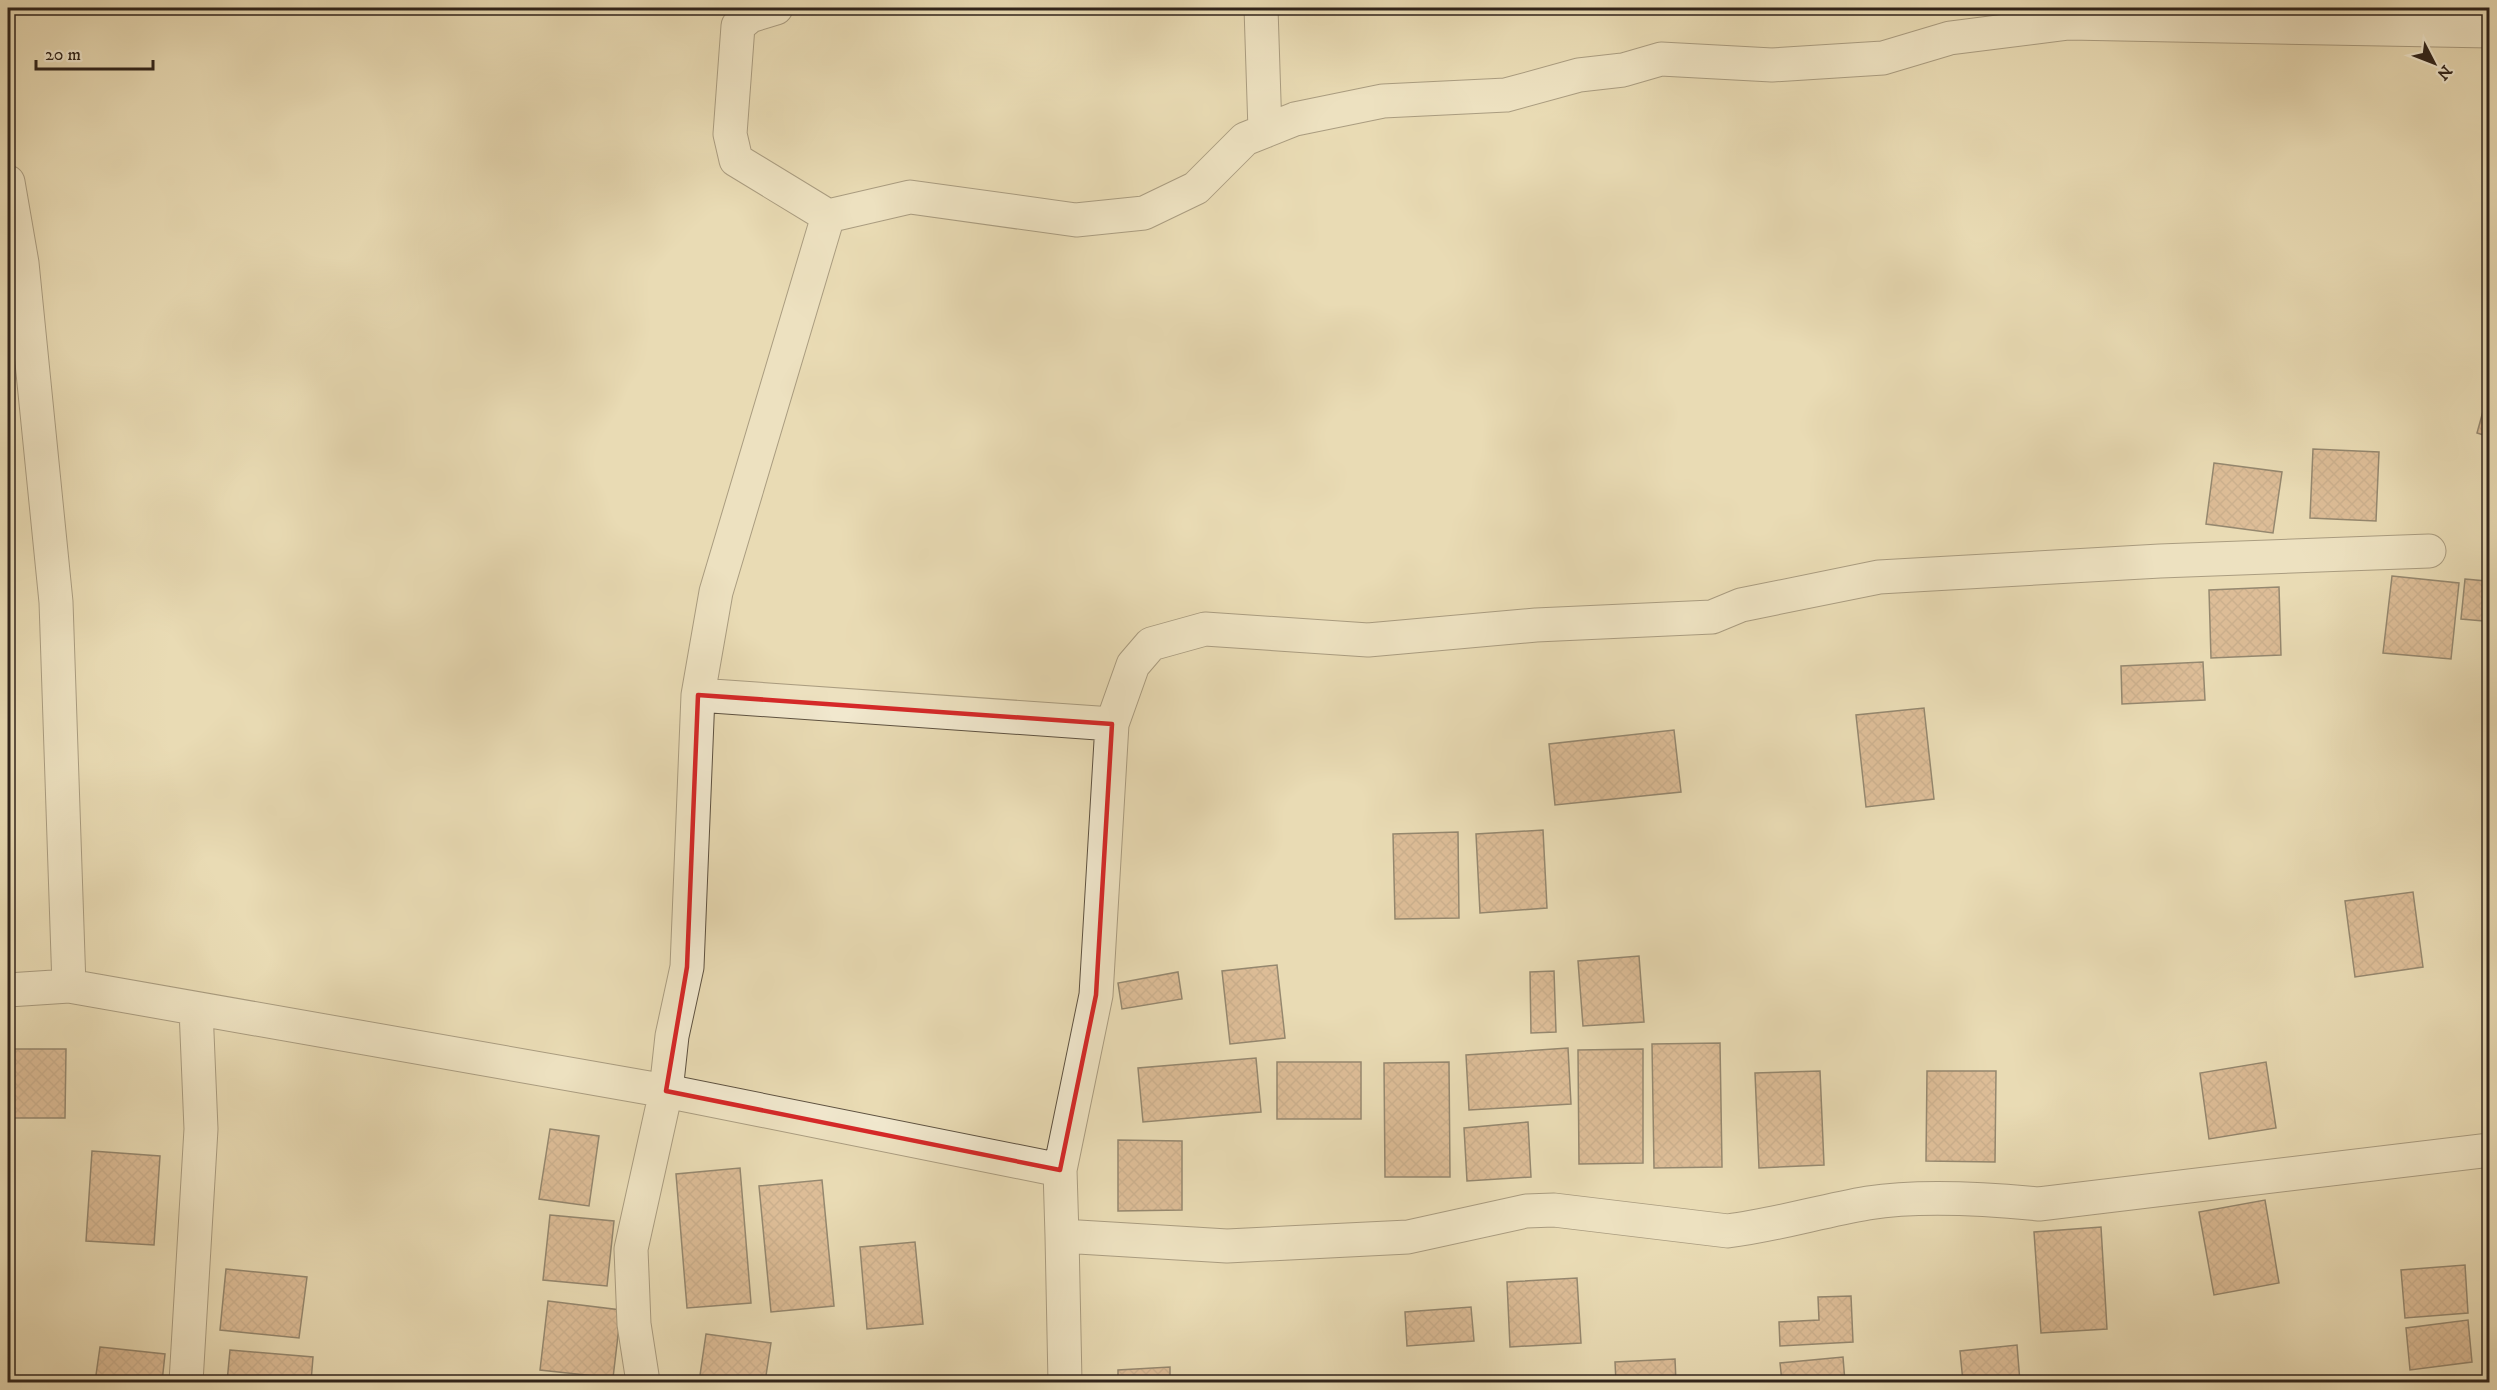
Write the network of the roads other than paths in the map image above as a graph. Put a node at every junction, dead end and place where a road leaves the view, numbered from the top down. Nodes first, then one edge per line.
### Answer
1 (776, 8) edge
2 (1261, 8) edge
3 (2490, 31) edge
4 (1265, 131) junction
5 (8, 182) edge
6 (828, 216) junction
7 (15, 266) edge
8 (2429, 551) dead end
9 (698, 694) junction
10 (1112, 724) junction
11 (69, 986) junction
12 (8, 990) edge
13 (196, 1009) junction
14 (666, 1091) junction
15 (2490, 1150) edge
16 (1060, 1170) junction
17 (1062, 1236) junction
18 (186, 1383) edge
19 (643, 1383) edge
20 (1065, 1383) edge

1 - 6 street
2 - 4 street
3 - 4 street
4 - 6 street
5 - 7 street
6 - 9 street
7 - 11 street
8 - 10 street
9 - 10 street
9 - 14 street
10 - 16 street
11 - 12 street
11 - 13 street
13 - 14 street
13 - 18 street
14 - 16 street
14 - 19 street
15 - 17 street
16 - 17 street
17 - 20 street

